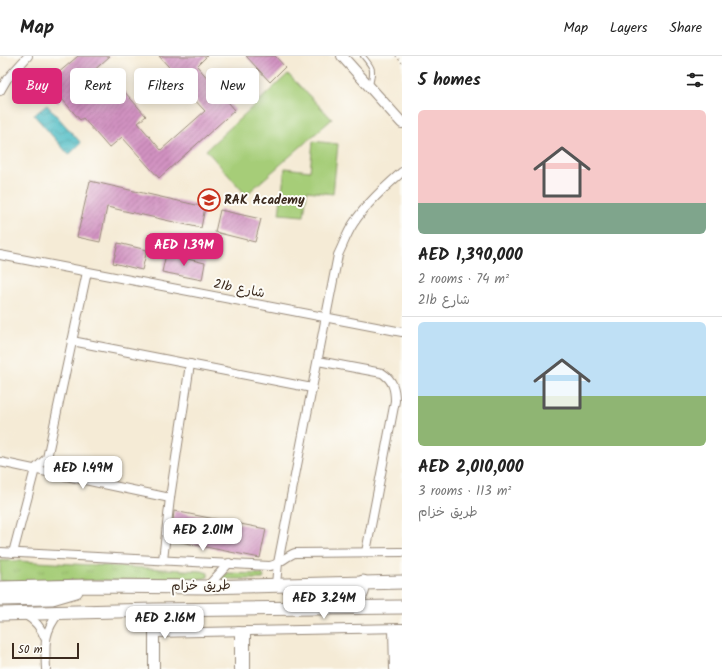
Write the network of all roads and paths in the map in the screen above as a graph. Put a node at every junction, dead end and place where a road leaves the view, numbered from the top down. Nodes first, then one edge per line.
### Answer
1 (28, 56) edge
2 (342, 56) edge
3 (363, 56) edge
4 (396, 56) edge
5 (402, 63) edge
6 (369, 87) junction
7 (0, 91) edge
8 (402, 123) edge
9 (402, 172) edge
10 (0, 255) edge
11 (87, 272) junction
12 (326, 318) junction
13 (402, 332) edge
14 (72, 341) junction
15 (318, 362) junction
16 (190, 364) junction
17 (312, 388) junction
18 (0, 462) edge
19 (35, 469) junction
20 (170, 498) junction
21 (0, 552) edge
22 (366, 552) junction
23 (402, 552) edge
24 (13, 553) junction
25 (163, 560) junction
26 (229, 563) junction
27 (278, 563) junction
28 (363, 582) junction
29 (402, 582) edge
30 (276, 584) junction
31 (91, 586) junction
32 (207, 587) junction
33 (0, 588) edge
34 (0, 599) edge
35 (402, 607) edge
36 (289, 609) junction
37 (154, 610) junction
38 (59, 613) junction
39 (0, 614) edge
40 (22, 614) junction
41 (399, 628) edge
42 (242, 631) junction
43 (154, 633) junction
44 (45, 638) junction
45 (46, 669) edge
46 (154, 669) edge
47 (239, 669) edge
48 (246, 669) edge
49 (394, 669) edge
50 (401, 669) edge

1 - 7 street
2 - 6 street
3 - 6 lane
4 - 5 path
6 - 8 street
9 - 12 street
10 - 11 street, 21b شارع
11 - 12 street, 21b شارع
11 - 14 street
12 - 13 street, 21b شارع
12 - 15 street
14 - 16 street
14 - 19 street
15 - 17 street
15 - 22 street
16 - 17 street
16 - 20 street
17 - 27 street
18 - 19 street
19 - 20 street
19 - 24 street
20 - 25 street
21 - 24 street
22 - 23 street
22 - 27 street
24 - 25 street
25 - 26 street
26 - 27 street
26 - 32 street
27 - 30 street
28 - 29 main road, طريق خزام
28 - 30 main road, طريق خزام
28 - 36 main road
30 - 32 main road, طريق خزام
31 - 32 main road, طريق خزام
31 - 33 main road, طريق خزام
31 - 34 main road
35 - 36 main road, طريق خزام
36 - 37 main road, طريق خزام
37 - 38 main road, طريق خزام
37 - 43 street
38 - 40 main road, طريق خزام
38 - 44 street
39 - 40 main road, طريق خزام
40 - 44 street
41 - 42 street
41 - 49 street
41 - 50 street
42 - 43 street
42 - 47 street
42 - 48 street
43 - 46 street
44 - 45 street

